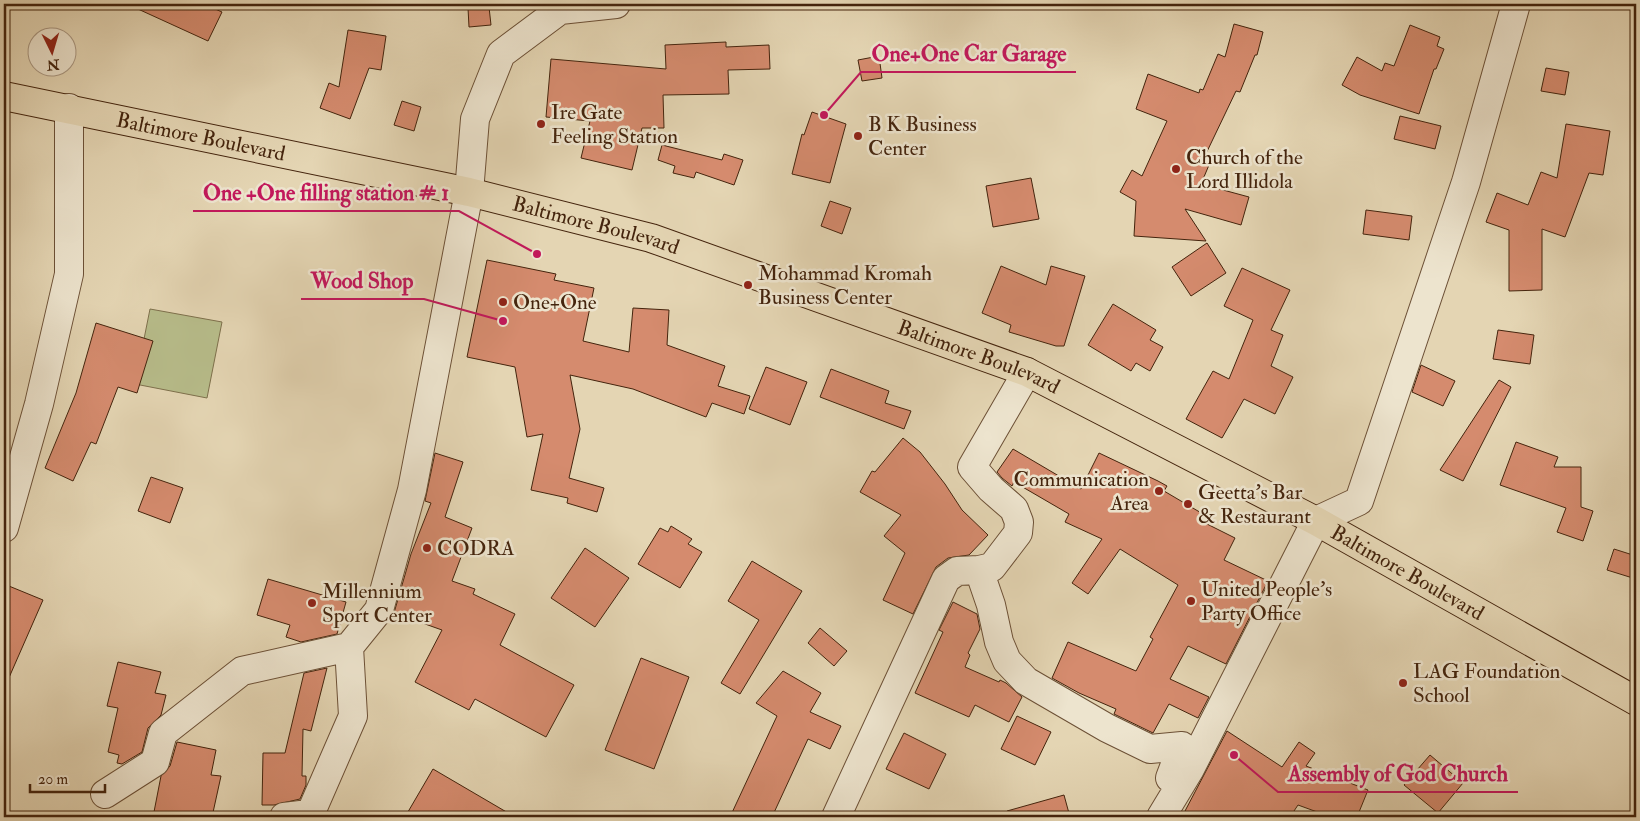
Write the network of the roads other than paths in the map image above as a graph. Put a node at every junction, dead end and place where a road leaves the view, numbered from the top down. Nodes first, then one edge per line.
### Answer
1 (616, 4) edge
2 (1516, 4) edge
3 (4, 96) edge
4 (69, 108) junction
5 (469, 192) junction
6 (1027, 372) junction
7 (1316, 521) junction
8 (4, 528) edge
9 (979, 570) junction
10 (349, 647) junction
11 (1636, 701) edge
12 (105, 794) dead end
13 (304, 816) edge
14 (836, 817) edge
15 (1155, 817) edge
16 (1161, 817) edge

1 - 5 street
2 - 7 street
3 - 4 highway, Baltimore Boulevard
4 - 5 highway, Baltimore Boulevard
4 - 8 street
5 - 6 highway, Baltimore Boulevard
5 - 10 street
6 - 7 highway, Baltimore Boulevard
6 - 9 street
7 - 11 highway, Baltimore Boulevard
7 - 16 street
9 - 14 street
9 - 15 street
10 - 12 street
10 - 13 street

